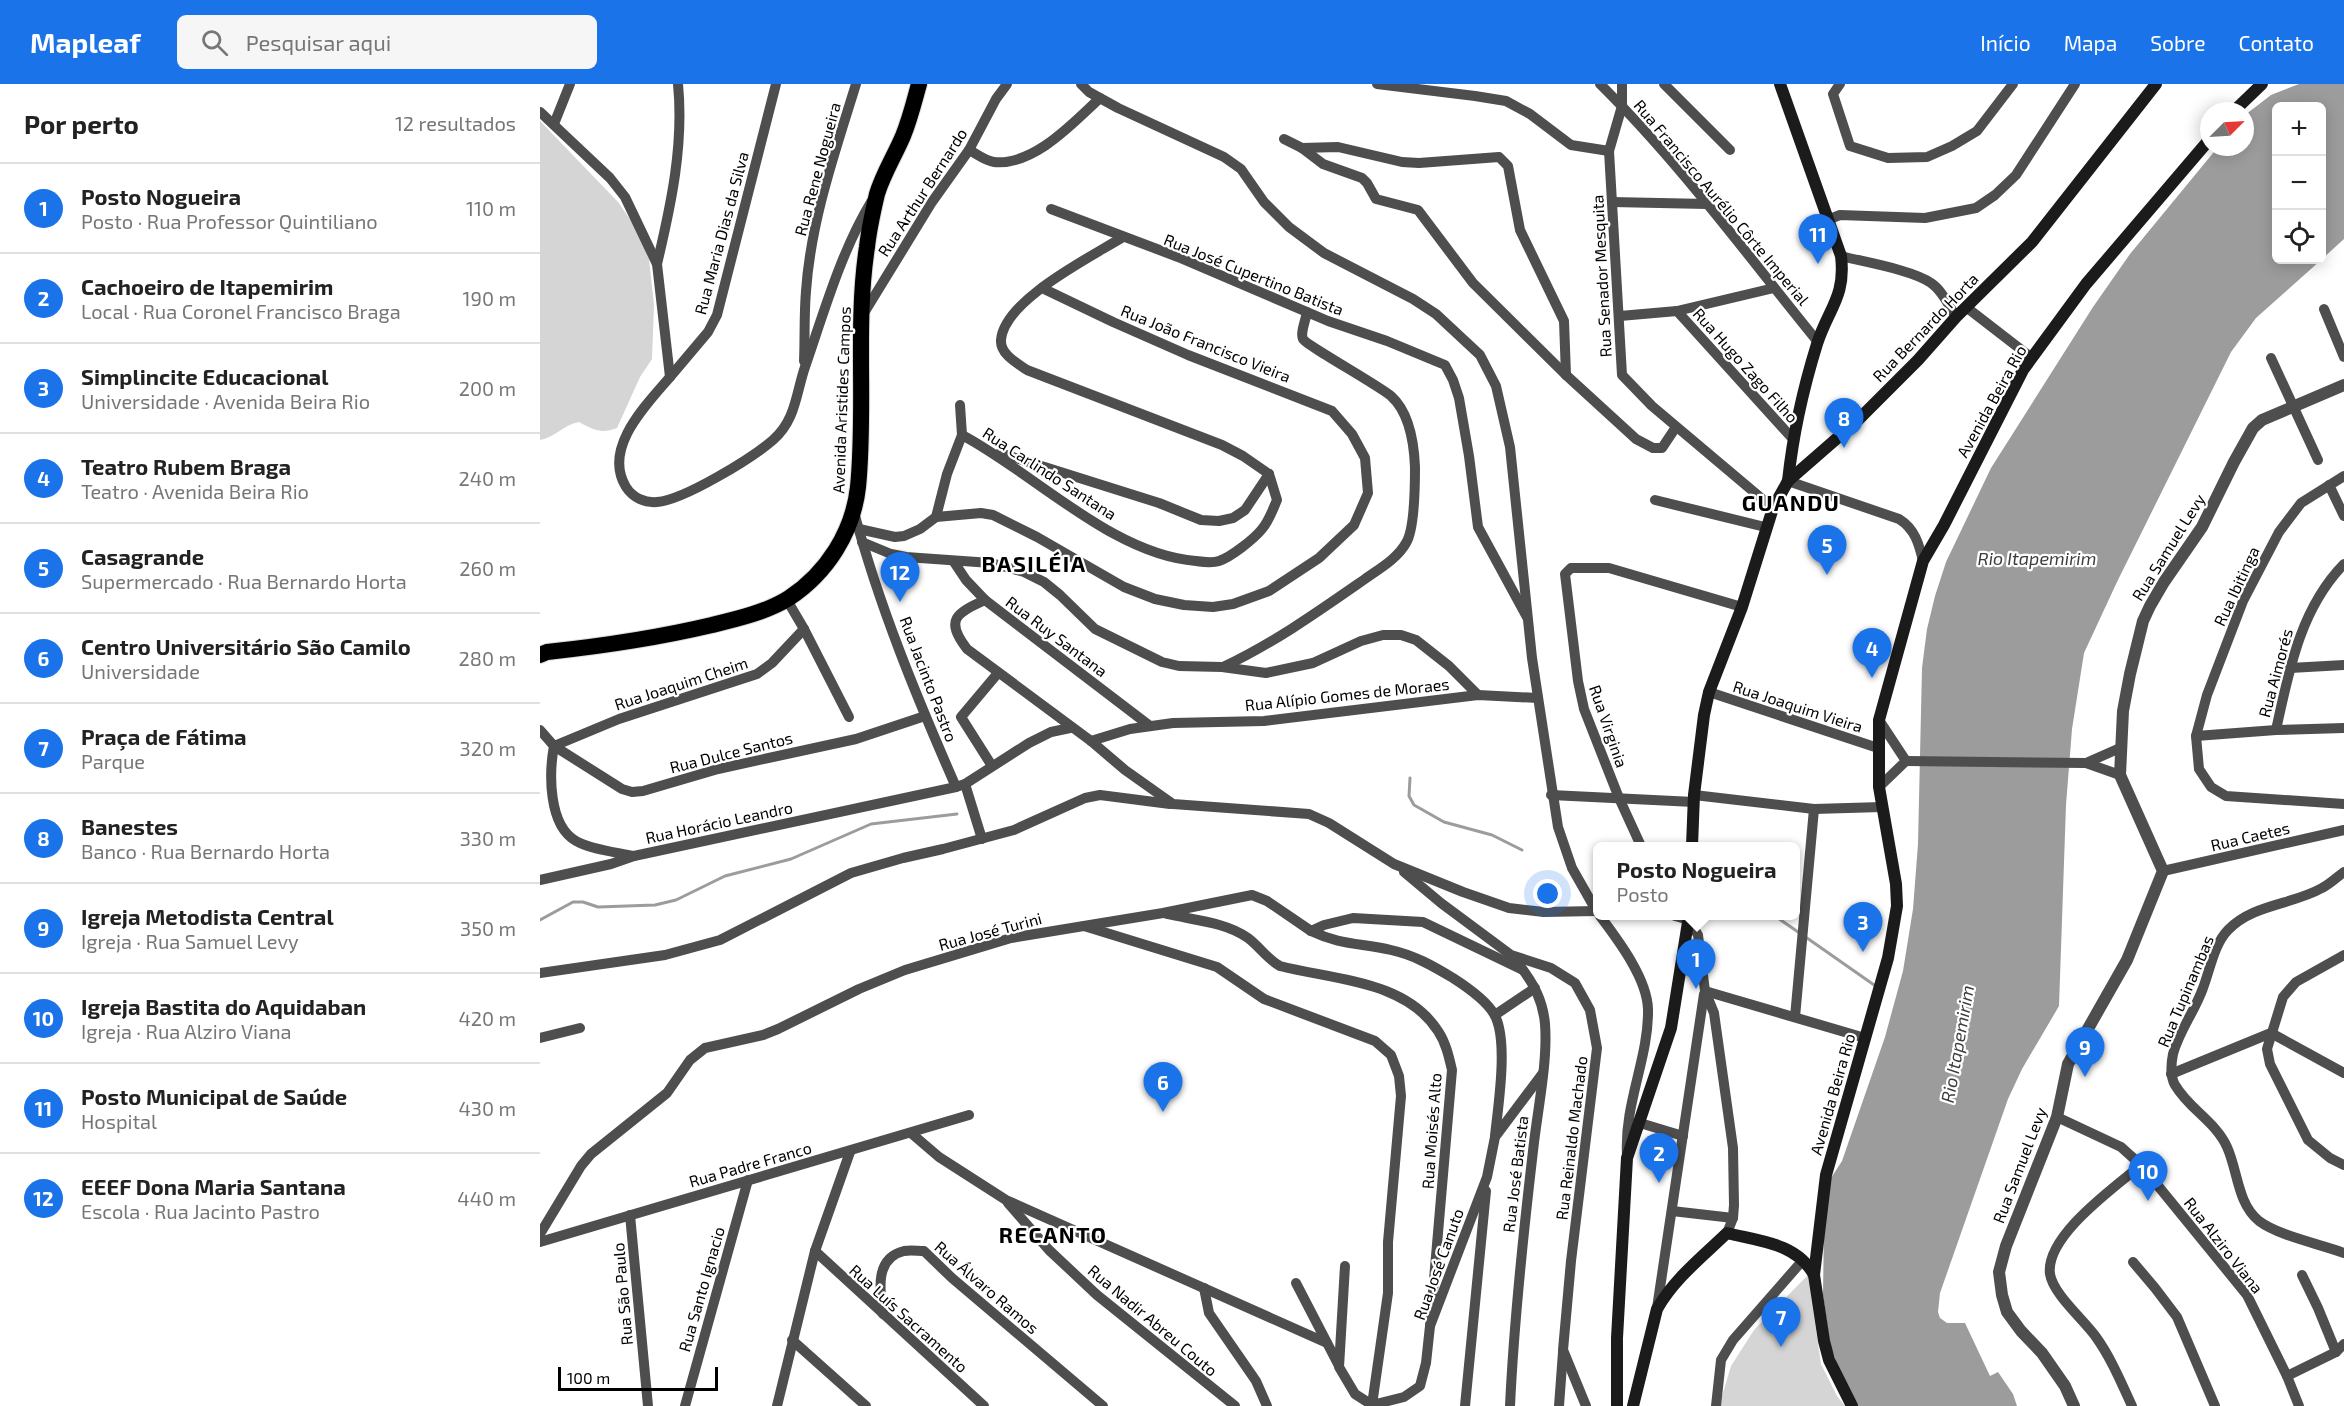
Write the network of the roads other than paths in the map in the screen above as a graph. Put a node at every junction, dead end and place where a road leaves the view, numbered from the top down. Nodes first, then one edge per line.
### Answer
1 (570, 84) edge
2 (678, 84) edge
3 (776, 84) edge
4 (856, 84) edge
5 (919, 84) edge
6 (1007, 84) edge
7 (1081, 84) edge
8 (1377, 84) edge
9 (1600, 84) edge
10 (1622, 84) edge
11 (1664, 84) edge
12 (1780, 84) edge
13 (1840, 84) edge
14 (2013, 84) edge
15 (2075, 84) edge
16 (2156, 84) edge
17 (2262, 84) edge
18 (1100, 98) junction
19 (2243, 102) edge
20 (1622, 105) junction
21 (540, 112) edge
22 (554, 124) junction
23 (1284, 140) dead end
24 (1302, 148) junction
25 (969, 150) junction
26 (1730, 150) dead end
27 (1609, 151) junction
28 (2200, 151) edge
29 (878, 192) junction
30 (1612, 202) junction
31 (1707, 204) junction
32 (1051, 209) dead end
33 (1827, 220) junction
34 (1123, 237) junction
35 (1841, 256) junction
36 (657, 264) junction
37 (1042, 288) junction
38 (1774, 288) junction
39 (1965, 307) junction
40 (2324, 309) dead end
41 (1677, 311) junction
42 (1307, 312) junction
43 (862, 316) junction
44 (1620, 316) junction
45 (1956, 317) junction
46 (1818, 342) junction
47 (2032, 357) junction
48 (2344, 357) edge
49 (2271, 358) dead end
50 (804, 370) junction
51 (1566, 375) junction
52 (670, 377) junction
53 (2344, 385) edge
54 (960, 405) dead end
55 (2294, 406) junction
56 (1676, 427) junction
57 (962, 435) junction
58 (1792, 438) junction
59 (991, 450) junction
60 (2318, 460) dead end
61 (1269, 474) junction
62 (2344, 476) edge
63 (1788, 480) junction
64 (2329, 485) junction
65 (1655, 501) dead end
66 (1773, 508) junction
67 (854, 512) junction
68 (2344, 516) edge
69 (936, 517) junction
70 (1766, 527) junction
71 (859, 529) junction
72 (862, 542) junction
73 (1923, 561) junction
74 (954, 562) junction
75 (2344, 564) edge
76 (787, 600) junction
77 (985, 600) junction
78 (1742, 607) junction
79 (1529, 619) junction
80 (804, 629) junction
81 (542, 652) edge
82 (2344, 665) edge
83 (1222, 667) junction
84 (2290, 668) junction
85 (998, 672) junction
86 (1709, 692) junction
87 (1478, 695) junction
88 (1538, 698) junction
89 (925, 716) junction
90 (849, 717) dead end
91 (1879, 720) junction
92 (1150, 726) junction
93 (1070, 728) junction
94 (2344, 728) edge
95 (540, 730) edge
96 (2276, 730) junction
97 (2196, 736) junction
98 (1091, 741) junction
99 (554, 746) junction
100 (1878, 748) junction
101 (2120, 748) junction
102 (1908, 762) junction
103 (2084, 763) junction
104 (992, 766) junction
105 (2120, 775) junction
106 (960, 786) junction
107 (1879, 787) junction
108 (1551, 795) junction
109 (1618, 798) junction
110 (1694, 798) junction
111 (1173, 804) junction
112 (2344, 804) edge
113 (1882, 807) junction
114 (1814, 809) junction
115 (2344, 830) edge
116 (982, 839) junction
117 (1639, 842) edge
118 (1692, 842) edge
119 (634, 856) junction
120 (1394, 864) junction
121 (2163, 871) junction
122 (2344, 872) edge
123 (540, 880) edge
124 (1593, 904) edge
125 (1163, 913) junction
126 (1593, 913) edge
127 (1603, 920) edge
128 (1689, 920) edge
129 (1690, 920) edge
130 (1081, 925) junction
131 (1311, 931) junction
132 (1511, 954) junction
133 (2344, 955) edge
134 (1523, 970) junction
135 (540, 972) edge
136 (1535, 988) junction
137 (1705, 991) junction
138 (1495, 1015) junction
139 (1796, 1017) junction
140 (580, 1028) dead end
141 (2271, 1033) junction
142 (540, 1038) edge
143 (1865, 1038) junction
144 (2344, 1060) edge
145 (2342, 1072) edge
146 (1543, 1073) junction
147 (2171, 1074) junction
148 (969, 1115) dead end
149 (2057, 1117) junction
150 (1640, 1123) junction
151 (911, 1133) junction
152 (1683, 1136) junction
153 (1495, 1137) junction
154 (850, 1152) junction
155 (1627, 1158) junction
156 (2141, 1165) junction
157 (2344, 1165) edge
158 (1487, 1177) junction
159 (748, 1180) junction
160 (1006, 1200) junction
161 (1672, 1211) junction
162 (630, 1215) junction
163 (1733, 1218) junction
164 (1727, 1233) junction
165 (540, 1234) edge
166 (540, 1242) edge
167 (814, 1251) junction
168 (2344, 1252) edge
169 (1803, 1260) junction
170 (2133, 1262) dead end
171 (1345, 1266) dead end
172 (1814, 1275) junction
173 (2302, 1275) dead end
174 (1296, 1283) dead end
175 (1204, 1288) junction
176 (1657, 1309) junction
177 (883, 1314) junction
178 (1430, 1326) junction
179 (792, 1340) junction
180 (1328, 1343) junction
181 (2340, 1348) edge
182 (1563, 1350) junction
183 (1339, 1367) junction
184 (2287, 1376) junction
185 (686, 1405) edge
186 (648, 1406) edge
187 (777, 1406) edge
188 (866, 1406) edge
189 (984, 1406) edge
190 (1103, 1406) edge
191 (1235, 1406) edge
192 (1267, 1406) edge
193 (1372, 1406) edge
194 (1465, 1406) edge
195 (1510, 1406) edge
196 (1560, 1406) edge
197 (1586, 1406) edge
198 (1617, 1406) edge
199 (1633, 1406) edge
200 (1716, 1406) edge
201 (1852, 1406) edge
202 (2074, 1406) edge
203 (2132, 1406) edge
204 (2215, 1406) edge
205 (2300, 1406) edge

1 - 22 street
2 - 36 street
3 - 52 street, Rua Maria Dias da Silva
4 - 50 street, Rua Rene Nogueira
5 - 29 highway, Avenida Aristides Campos
6 - 25 street, Rua Arthur Bernardo
7 - 18 street
8 - 27 street
9 - 20 street, Rua Francisco Aurélio Côrte Imperial
10 - 20 street, Rua Senador Mesquita
11 - 26 street
12 - 33 main road
13 - 14 street
15 - 33 street
16 - 39 main road, Rua Bernardo Horta
17 - 19 main road
18 - 25 street
18 - 79 street
20 - 27 street, Rua Senador Mesquita
20 - 31 street, Rua Francisco Aurélio Côrte Imperial
21 - 22 street
22 - 36 street
23 - 24 street
24 - 51 street
24 - 51 street
25 - 43 street, Rua Arthur Bernardo
27 - 30 street, Rua Senador Mesquita
28 - 47 main road, Avenida Beira Rio
29 - 43 highway, Avenida Aristides Campos
29 - 50 street
30 - 31 street
30 - 44 street, Rua Senador Mesquita
31 - 38 street, Rua Francisco Aurélio Côrte Imperial
32 - 34 street, Rua José Cupertino Batista
33 - 35 main road
34 - 37 street
34 - 42 street, Rua José Cupertino Batista
35 - 45 street
35 - 46 main road
36 - 52 street
37 - 61 street
37 - 69 street, Rua João Francisco Vieira
38 - 41 street
38 - 46 street, Rua Francisco Aurélio Côrte Imperial
39 - 45 main road, Rua Bernardo Horta
39 - 47 street
40 - 48 street
41 - 44 street
41 - 58 street, Rua Hugo Zago Filho
42 - 79 street, Rua José Cupertino Batista
42 - 83 street
43 - 67 highway, Avenida Aristides Campos
44 - 56 street, Rua Senador Mesquita
45 - 63 main road, Rua Bernardo Horta
46 - 58 main road
47 - 73 main road, Avenida Beira Rio
49 - 55 street
50 - 52 street, Rua Maria Dias da Silva
51 - 56 street
53 - 55 street, Rua Samuel Levy
54 - 57 street
55 - 60 street
55 - 101 street, Rua Samuel Levy
56 - 66 street, Rua Senador Mesquita
57 - 59 street, Rua Carlindo Santana
57 - 69 street
58 - 63 main road
59 - 61 street
59 - 61 street, Rua Carlindo Santana
62 - 64 street, Rua Ibitinga
63 - 66 main road, Rua Bernardo Horta
63 - 73 street
64 - 68 street
64 - 97 street, Rua Ibitinga
65 - 70 street
66 - 70 main road, Rua Bernardo Horta
67 - 71 street, Rua Jacinto Pastro
67 - 76 highway, Avenida Aristides Campos
69 - 71 street
70 - 78 main road, Rua Bernardo Horta
71 - 72 street, Rua Jacinto Pastro
72 - 74 street
72 - 89 street, Rua Jacinto Pastro
73 - 91 main road, Avenida Beira Rio
74 - 77 street, Rua Ruy Santana
74 - 83 street
75 - 84 street, Rua Aimorés
76 - 80 street
76 - 81 highway, Avenida Aristides Campos
77 - 85 street
77 - 92 street, Rua Ruy Santana
78 - 86 main road, Rua Bernardo Horta
78 - 109 street, Rua Virginia
79 - 88 street
80 - 90 street
80 - 99 street, Rua Joaquim Cheim
82 - 84 street
83 - 87 street
84 - 96 street, Rua Aimorés
85 - 93 street
85 - 104 street
86 - 100 street, Rua Joaquim Vieira
86 - 110 main road, Rua Bernardo Horta
87 - 88 street, Rua Alípio Gomes de Moraes
87 - 92 street, Rua Alípio Gomes de Moraes
88 - 108 street
89 - 99 street, Rua Dulce Santos
89 - 106 street, Rua Jacinto Pastro
91 - 100 main road, Avenida Beira Rio
91 - 102 street
92 - 98 street, Rua Alípio Gomes de Moraes
93 - 98 street
93 - 104 street
94 - 96 street
95 - 99 street
96 - 97 street
97 - 112 street
98 - 111 street
99 - 119 street, Rua Horácio Leandro
100 - 107 main road, Avenida Beira Rio
101 - 103 street
101 - 105 street, Rua Samuel Levy
102 - 103 street
102 - 107 street
103 - 105 street
104 - 106 street
105 - 121 street, Rua Samuel Levy
106 - 116 street, Rua Jacinto Pastro
106 - 119 street, Rua Horácio Leandro
107 - 113 main road, Avenida Beira Rio
108 - 109 street
108 - 124 street
109 - 110 street
109 - 117 street, Rua Virginia
110 - 114 street
110 - 118 main road, Rua Bernardo Horta
111 - 116 street
111 - 120 street
113 - 114 street
113 - 143 main road, Avenida Beira Rio
114 - 139 street
115 - 121 street, Rua Caetes
116 - 135 street
119 - 123 street
120 - 126 street
120 - 132 street, Rua Reinaldo Machado
121 - 149 street, Rua Samuel Levy
122 - 147 street, Rua Tupinambas
125 - 130 street, Rua José Turini
125 - 131 street, Rua José Turini
125 - 178 street, Rua Moisés Alto
127 - 155 street
128 - 150 main road
129 - 137 street
130 - 165 street, Rua José Turini
130 - 193 street
131 - 134 street
131 - 138 street, Rua José Turini
132 - 134 street, Rua José Batista
132 - 182 street, Rua Reinaldo Machado
133 - 141 street
134 - 136 street, Rua José Batista
136 - 138 street
136 - 146 street, Rua José Batista
137 - 139 street
137 - 152 street
137 - 163 street
138 - 153 street
139 - 143 street
140 - 142 street
141 - 145 street
141 - 147 street
141 - 157 street
143 - 172 main road, Avenida Beira Rio
144 - 145 street
146 - 153 street, Rua José Canuto
146 - 195 street, Rua José Batista
147 - 168 street, Rua Tupinambas
148 - 151 street, Rua Padre Franco
149 - 156 street, Rua Alziro Viana
149 - 202 street, Rua Samuel Levy
150 - 152 street
150 - 155 main road
151 - 154 street, Rua Padre Franco
151 - 160 street
152 - 161 street
153 - 158 street, Rua José Canuto
154 - 159 street, Rua Padre Franco
154 - 167 street
155 - 198 main road
156 - 184 street, Rua Alziro Viana
156 - 203 street
158 - 178 street, Rua José Canuto
158 - 194 street
159 - 162 street, Rua Padre Franco
159 - 185 street, Rua Santo Ignacio
160 - 175 street
160 - 191 street, Rua Nadir Abreu Couto
161 - 163 street
161 - 176 street
162 - 166 street, Rua Padre Franco
162 - 186 street, Rua São Paulo
163 - 164 street
164 - 169 main road
164 - 176 main road
167 - 177 street, Rua Luís Sacramento
167 - 179 street
169 - 172 main road
169 - 200 street
170 - 204 street
171 - 183 street
172 - 201 main road, Avenida Beira Rio
173 - 181 street
174 - 180 street
175 - 180 street
175 - 192 street
176 - 199 main road
177 - 189 street, Rua Luís Sacramento
177 - 190 street, Rua Álvaro Ramos
178 - 193 street, Rua José Canuto
179 - 187 street
179 - 188 street
180 - 183 street
181 - 184 street
182 - 196 street
182 - 197 street, Rua Reinaldo Machado
183 - 193 street
184 - 205 street, Rua Alziro Viana

